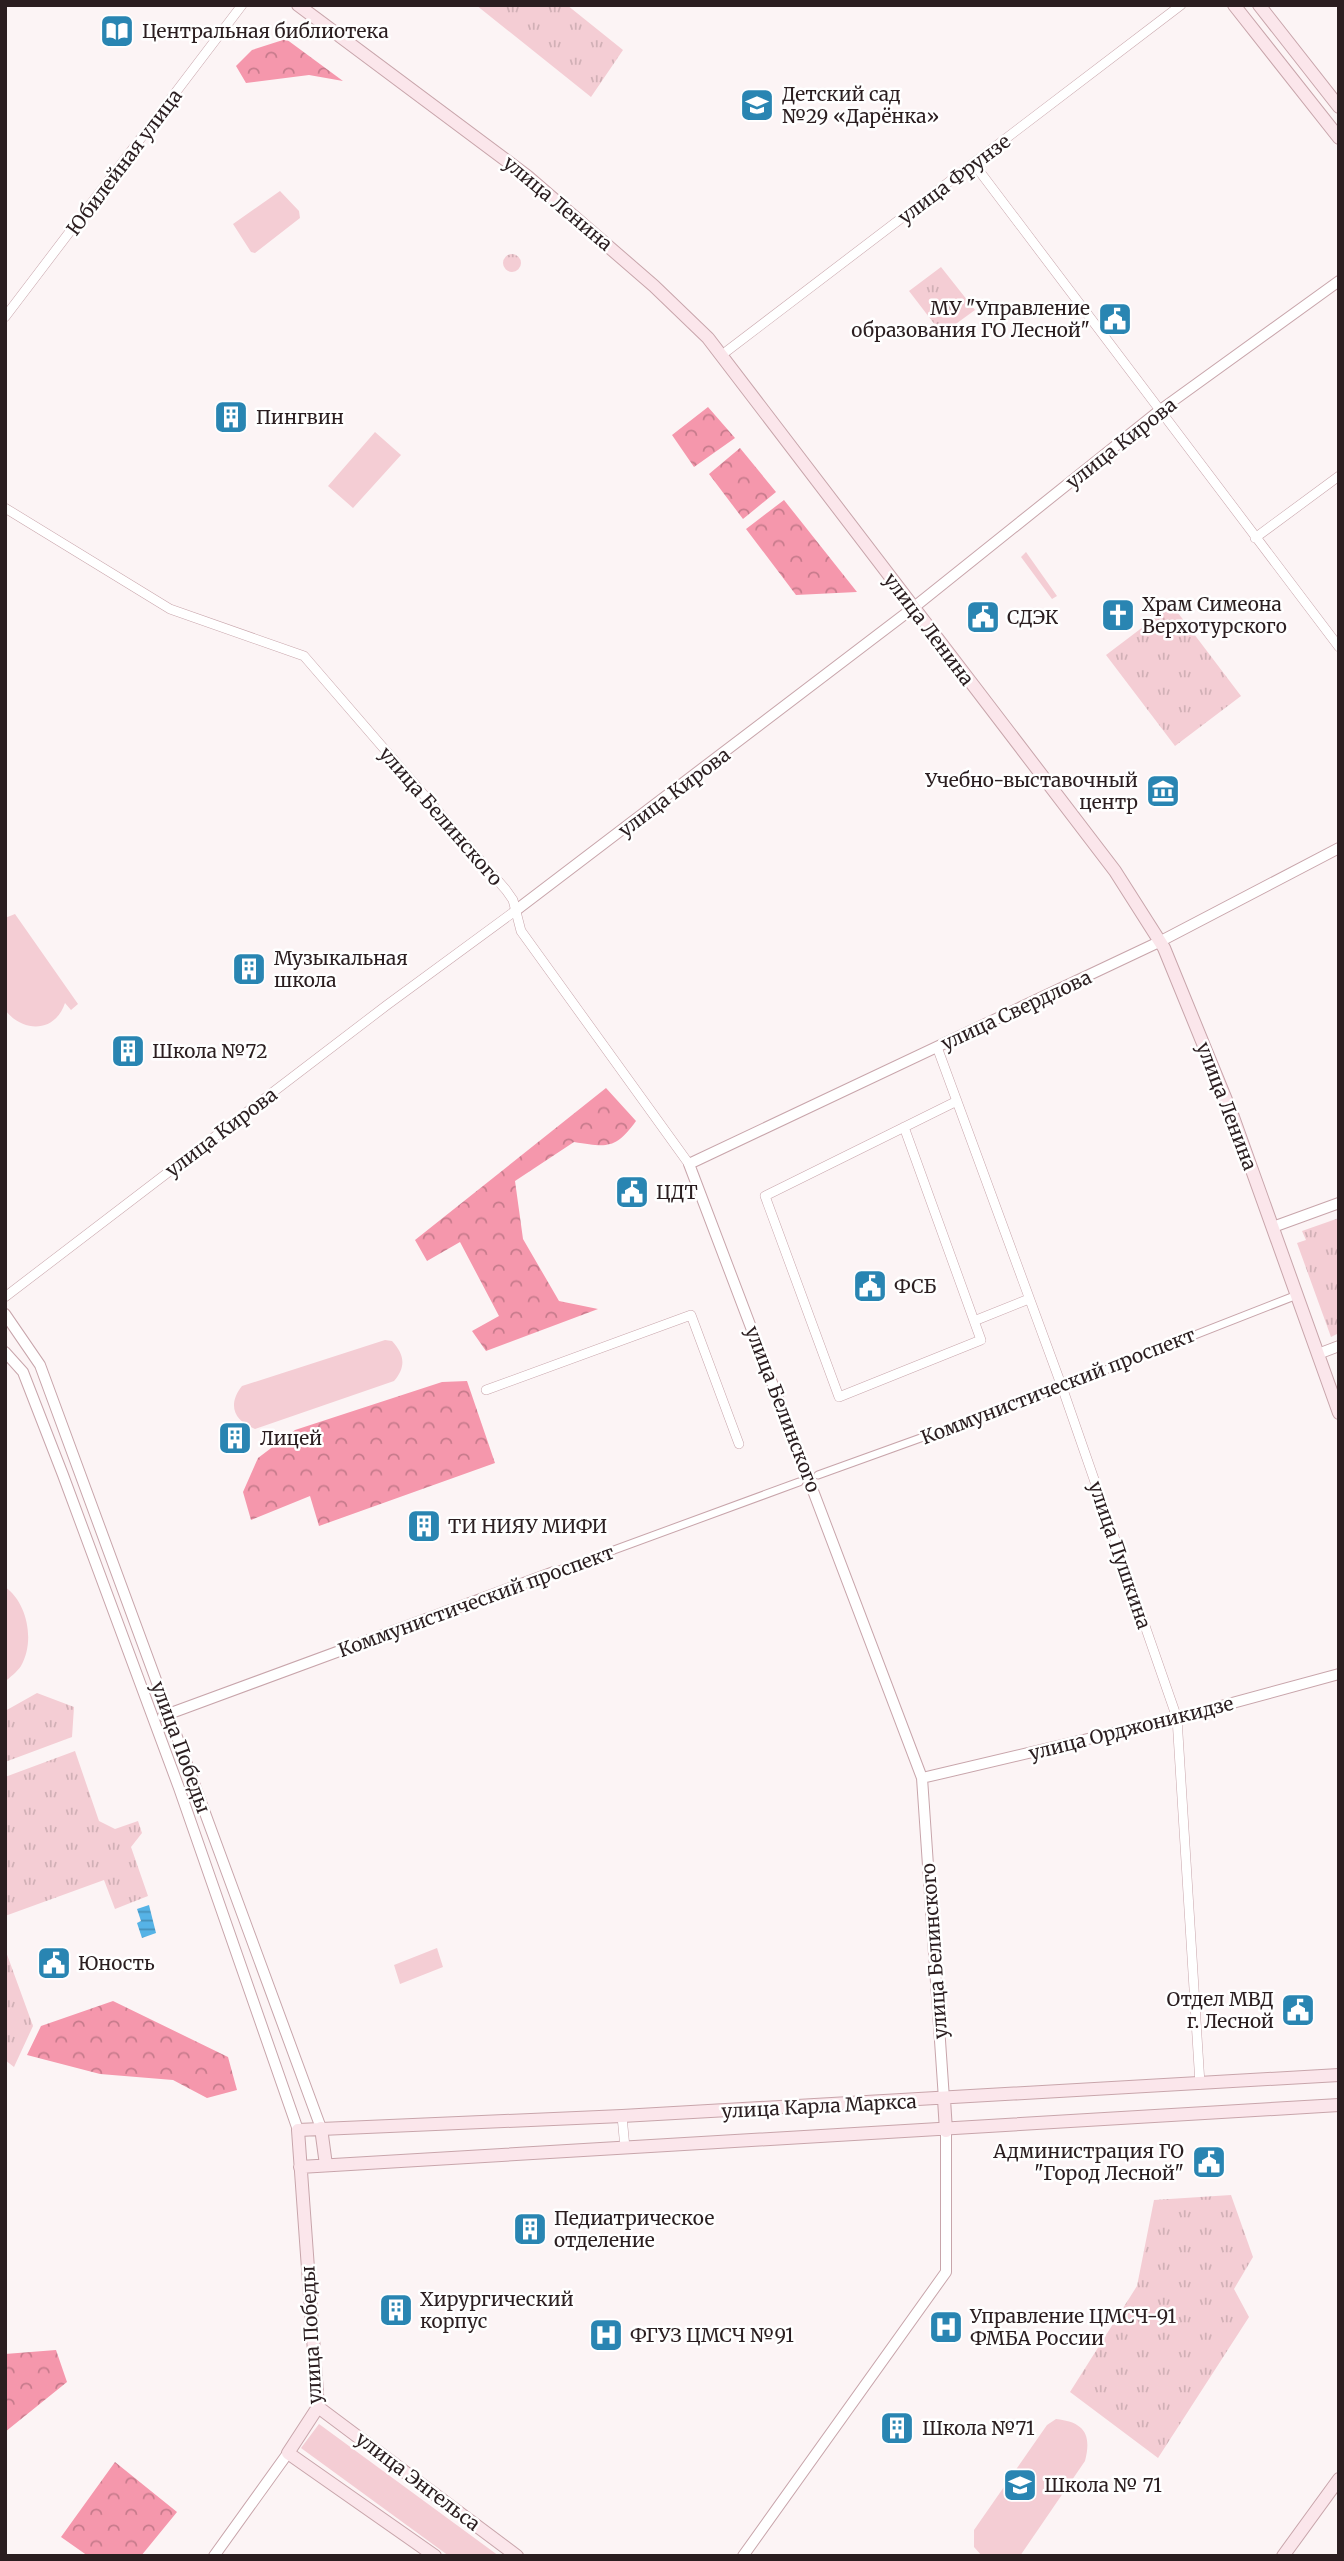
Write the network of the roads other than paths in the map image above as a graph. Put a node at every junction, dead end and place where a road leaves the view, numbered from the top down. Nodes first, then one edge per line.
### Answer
1 (242, 5) edge
2 (298, 5) edge
3 (311, 5) edge
4 (1181, 5) edge
5 (1234, 5) edge
6 (1259, 5) edge
7 (327, 22) junction
8 (1339, 107) edge
9 (1339, 138) edge
10 (974, 164) junction
11 (1339, 281) edge
12 (5, 317) edge
13 (724, 354) junction
14 (1159, 411) junction
15 (1339, 476) edge
16 (5, 508) edge
17 (1255, 537) junction
18 (916, 606) junction
19 (1339, 647) edge
20 (1339, 848) edge
21 (515, 911) junction
22 (1163, 940) junction
23 (937, 1047) junction
24 (957, 1101) junction
25 (904, 1127) junction
26 (689, 1164) junction
27 (1339, 1203) edge
28 (1276, 1226) junction
29 (1297, 1295) junction
30 (5, 1297) edge
31 (1029, 1299) junction
32 (5, 1314) edge
33 (974, 1321) junction
34 (1339, 1346) edge
35 (5, 1352) edge
36 (1321, 1352) junction
37 (1062, 1387) junction
38 (486, 1390) dead end
39 (1339, 1393) edge
40 (1339, 1413) edge
41 (739, 1444) dead end
42 (818, 1475) dead end
43 (799, 1482) dead end
44 (554, 1572) joint
45 (1339, 1674) edge
46 (169, 1714) junction
47 (1177, 1718) junction
48 (153, 1720) junction
49 (922, 1779) junction
50 (1339, 2075) edge
51 (1200, 2084) junction
52 (944, 2099) junction
53 (1339, 2105) edge
54 (622, 2116) junction
55 (321, 2128) junction
56 (298, 2130) junction
57 (946, 2130) junction
58 (625, 2148) junction
59 (326, 2165) junction
60 (300, 2167) junction
61 (318, 2407) junction
62 (288, 2453) junction
63 (1339, 2479) edge
64 (215, 2556) edge
65 (435, 2556) edge
66 (517, 2556) edge
67 (743, 2556) edge
68 (1283, 2556) edge

1 - 12 street, Юбилейная улица
2 - 7 main road, улица Ленина
3 - 7 main road
4 - 10 street, улица Фрунзе
5 - 9 main road
6 - 8 main road
7 - 13 main road, улица Ленина
10 - 13 street, улица Фрунзе
10 - 14 street
11 - 14 street, улица Кирова
13 - 18 main road, улица Ленина
14 - 17 street
14 - 18 street, улица Кирова
15 - 17 street
16 - 21 street, улица Белинского
17 - 19 street
18 - 21 street, улица Кирова
18 - 22 main road, улица Ленина
20 - 22 street, улица Свердлова
21 - 26 street, улица Белинского
21 - 30 street, улица Кирова
22 - 23 street, улица Свердлова
22 - 28 main road, улица Ленина
23 - 24 street, улица Пушкина
23 - 26 street, улица Свердлова
24 - 25 street
24 - 31 street, улица Пушкина
25 - 33 street
25 - 33 street
26 - 49 street, улица Белинского
27 - 28 street
28 - 29 main road, улица Ленина
28 - 36 main road
29 - 36 main road, улица Ленина
29 - 37 street, Коммунистический проспект
31 - 33 street
31 - 37 street, улица Пушкина
32 - 46 street, улица Победы
34 - 36 street
35 - 48 street, улица Победы
36 - 39 main road
36 - 40 main road, улица Ленина
37 - 42 street, Коммунистический проспект
37 - 47 street, улица Пушкина
38 - 41 street
43 - 44 street, Коммунистический проспект
44 - 46 street, Коммунистический проспект
45 - 47 street, улица Орджоникидзе
46 - 48 street, Коммунистический проспект
46 - 55 street, улица Победы
47 - 49 street, улица Орджоникидзе
47 - 51 street, улица Пушкина
48 - 56 street, улица Победы
49 - 52 street, улица Белинского
50 - 51 main road, улица Карла Маркса
51 - 52 main road, улица Карла Маркса
52 - 54 main road, улица Карла Маркса
52 - 57 main road, улица Белинского
53 - 57 main road, улица Карла Маркса
54 - 55 main road, улица Карла Маркса
54 - 58 street
55 - 56 main road, улица Карла Маркса
55 - 59 main road, улица Победы
56 - 60 main road, улица Победы
57 - 58 main road, улица Карла Маркса
57 - 67 street, улица Белинского
58 - 59 main road, улица Карла Маркса
59 - 60 main road
60 - 61 main road, улица Победы
61 - 62 main road, улица Победы
61 - 66 main road, улица Энгельса
62 - 64 street, улица Победы
62 - 65 main road
63 - 68 main road

